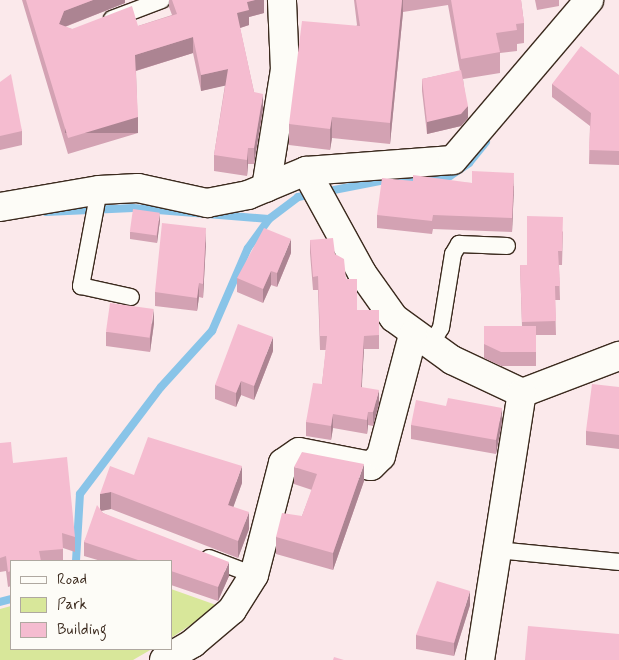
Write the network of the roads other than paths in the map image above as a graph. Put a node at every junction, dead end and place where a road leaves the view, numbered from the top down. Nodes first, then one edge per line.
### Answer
1 (162, 0) edge
2 (282, 0) edge
3 (589, 0) edge
4 (93, 26) edge
5 (306, 171) junction
6 (266, 188) junction
7 (99, 190) junction
8 (0, 207) edge
9 (507, 246) dead end
10 (131, 297) dead end
11 (422, 341) junction
12 (619, 356) edge
13 (522, 393) junction
14 (190, 550) edge
15 (497, 550) junction
16 (619, 562) edge
17 (254, 575) junction
18 (164, 660) edge
19 (480, 660) edge

1 - 4 lane
2 - 6 street
3 - 5 street
5 - 6 street
5 - 11 street
6 - 7 street
7 - 8 street
7 - 10 lane
9 - 11 lane
11 - 13 street
11 - 17 street
12 - 13 street
13 - 15 street
14 - 17 lane
15 - 16 lane
15 - 19 street
17 - 18 street

